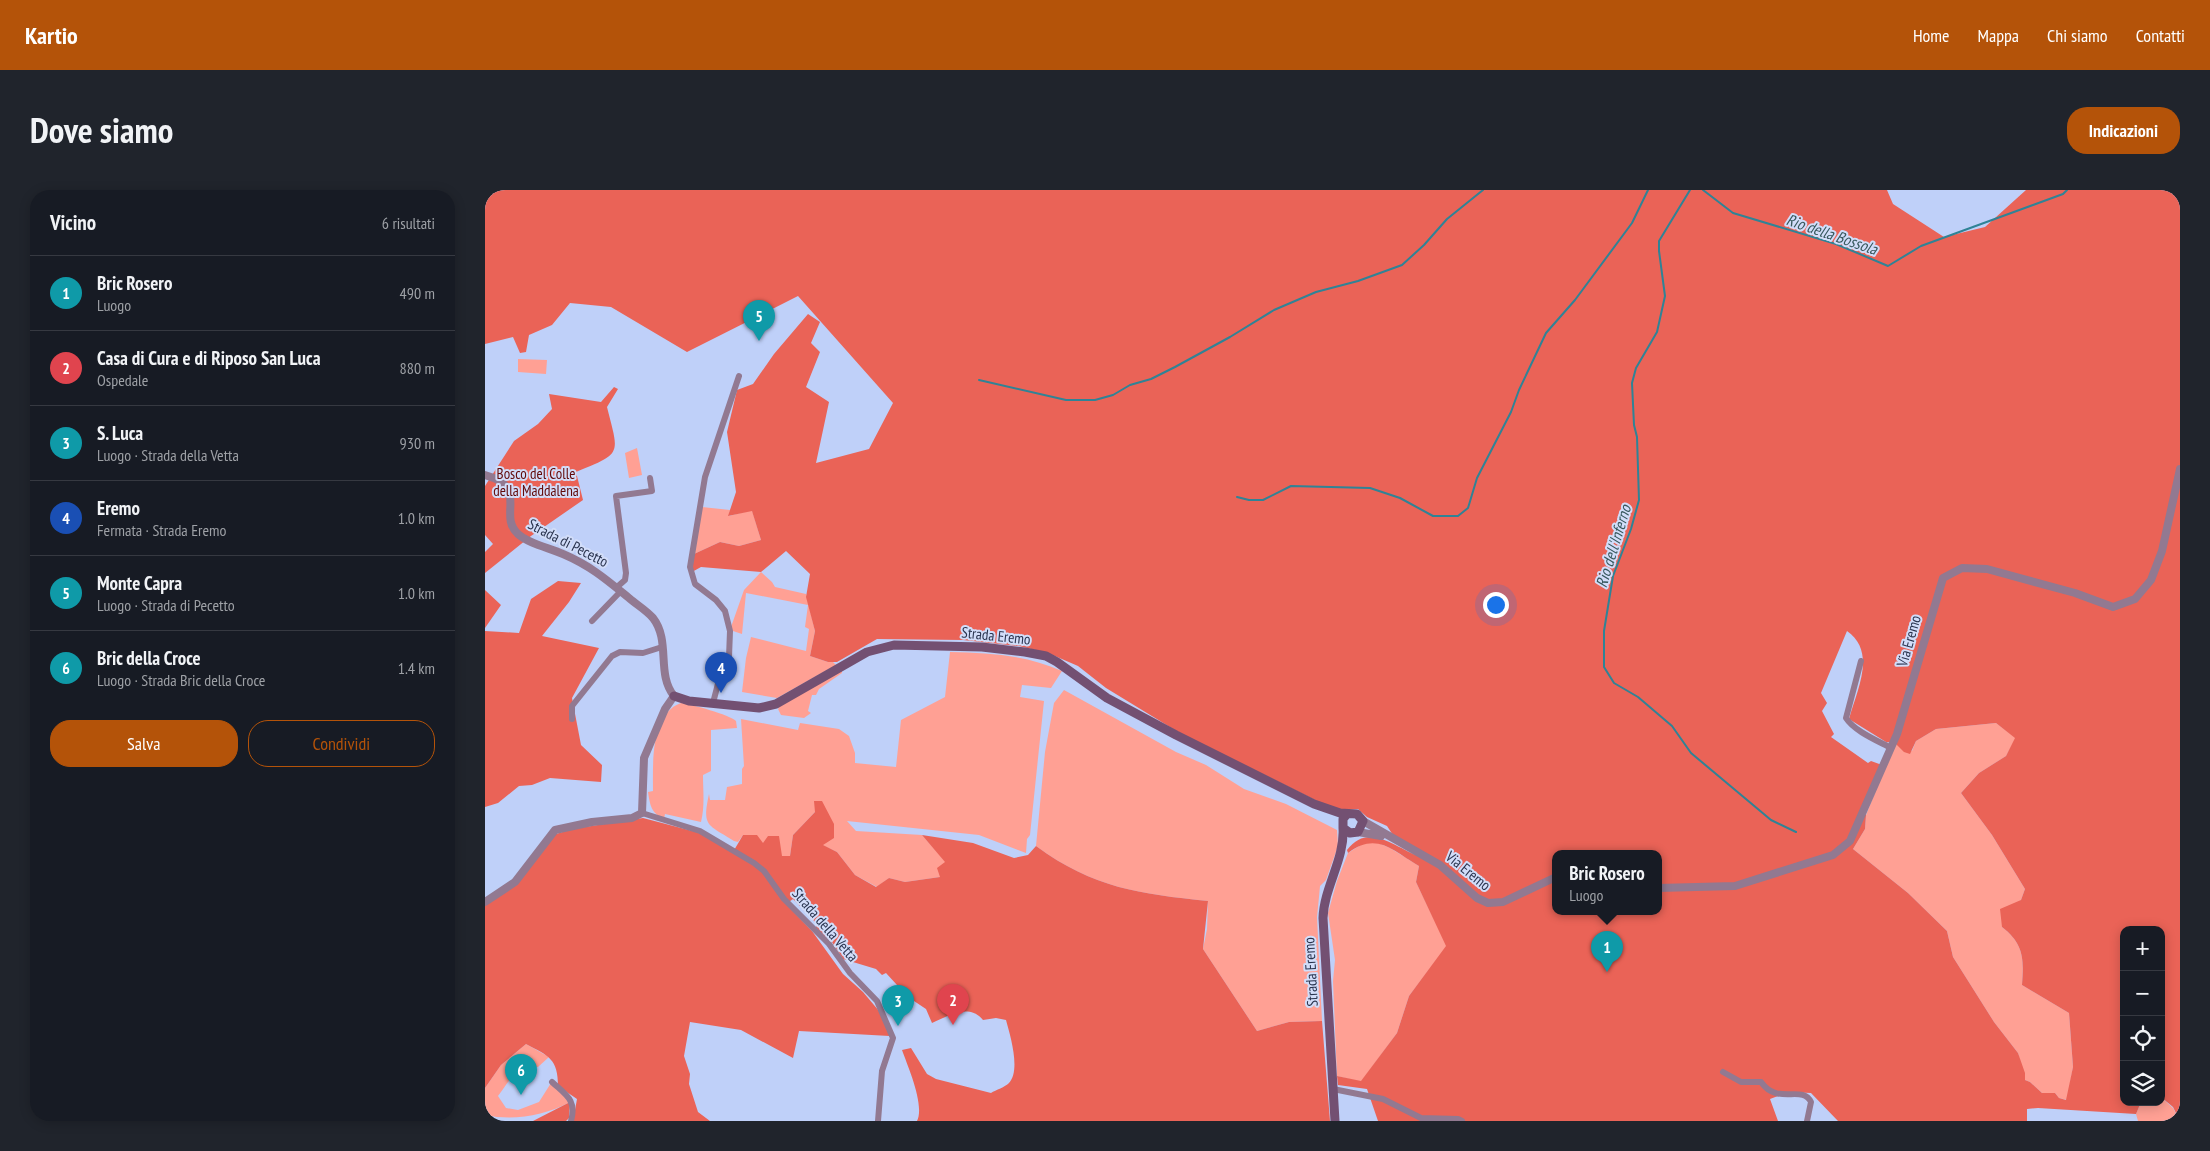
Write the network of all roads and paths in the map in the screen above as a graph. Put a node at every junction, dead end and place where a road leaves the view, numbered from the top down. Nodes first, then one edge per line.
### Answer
1 (739, 376) dead end
2 (2180, 469) edge
3 (485, 476) edge
4 (650, 478) dead end
5 (619, 589) junction
6 (592, 621) dead end
7 (662, 647) junction
8 (1861, 661) dead end
9 (674, 696) junction
10 (713, 703) junction
11 (572, 719) dead end
12 (1891, 748) junction
13 (1314, 804) junction
14 (642, 813) junction
15 (1347, 814) junction
16 (1363, 821) junction
17 (1342, 826) junction
18 (1357, 833) junction
19 (1392, 840) junction
20 (1339, 856) junction
21 (1552, 879) edge
22 (1662, 888) edge
23 (485, 902) edge
24 (1723, 1072) dead end
25 (552, 1082) dead end
26 (1333, 1089) junction
27 (571, 1121) edge
28 (878, 1121) edge
29 (1335, 1121) edge
30 (1462, 1121) edge
31 (1807, 1121) edge

1 - 10 street
2 - 12 street, Via Eremo
3 - 5 street, Strada di Pecetto
4 - 5 street, Strada di Pecetto
5 - 6 street
5 - 7 street, Strada di Pecetto
7 - 9 street
7 - 11 street
8 - 12 street
9 - 10 main road, Strada Eremo
9 - 14 street
10 - 13 main road, Strada Eremo
12 - 22 street, Via Eremo
13 - 15 main road, Strada Eremo
13 - 17 main road, Strada Eremo
14 - 23 street
14 - 28 street, Strada della Vetta
15 - 16 main road
15 - 17 main road
16 - 18 main road
16 - 19 street, Via Eremo
17 - 18 main road
17 - 20 main road, Strada Eremo
18 - 19 street, Via Eremo
18 - 20 main road, Strada Eremo
19 - 21 street, Via Eremo
20 - 26 main road, Strada Eremo
24 - 31 street
25 - 27 street
26 - 29 main road, Strada Eremo
26 - 30 street

